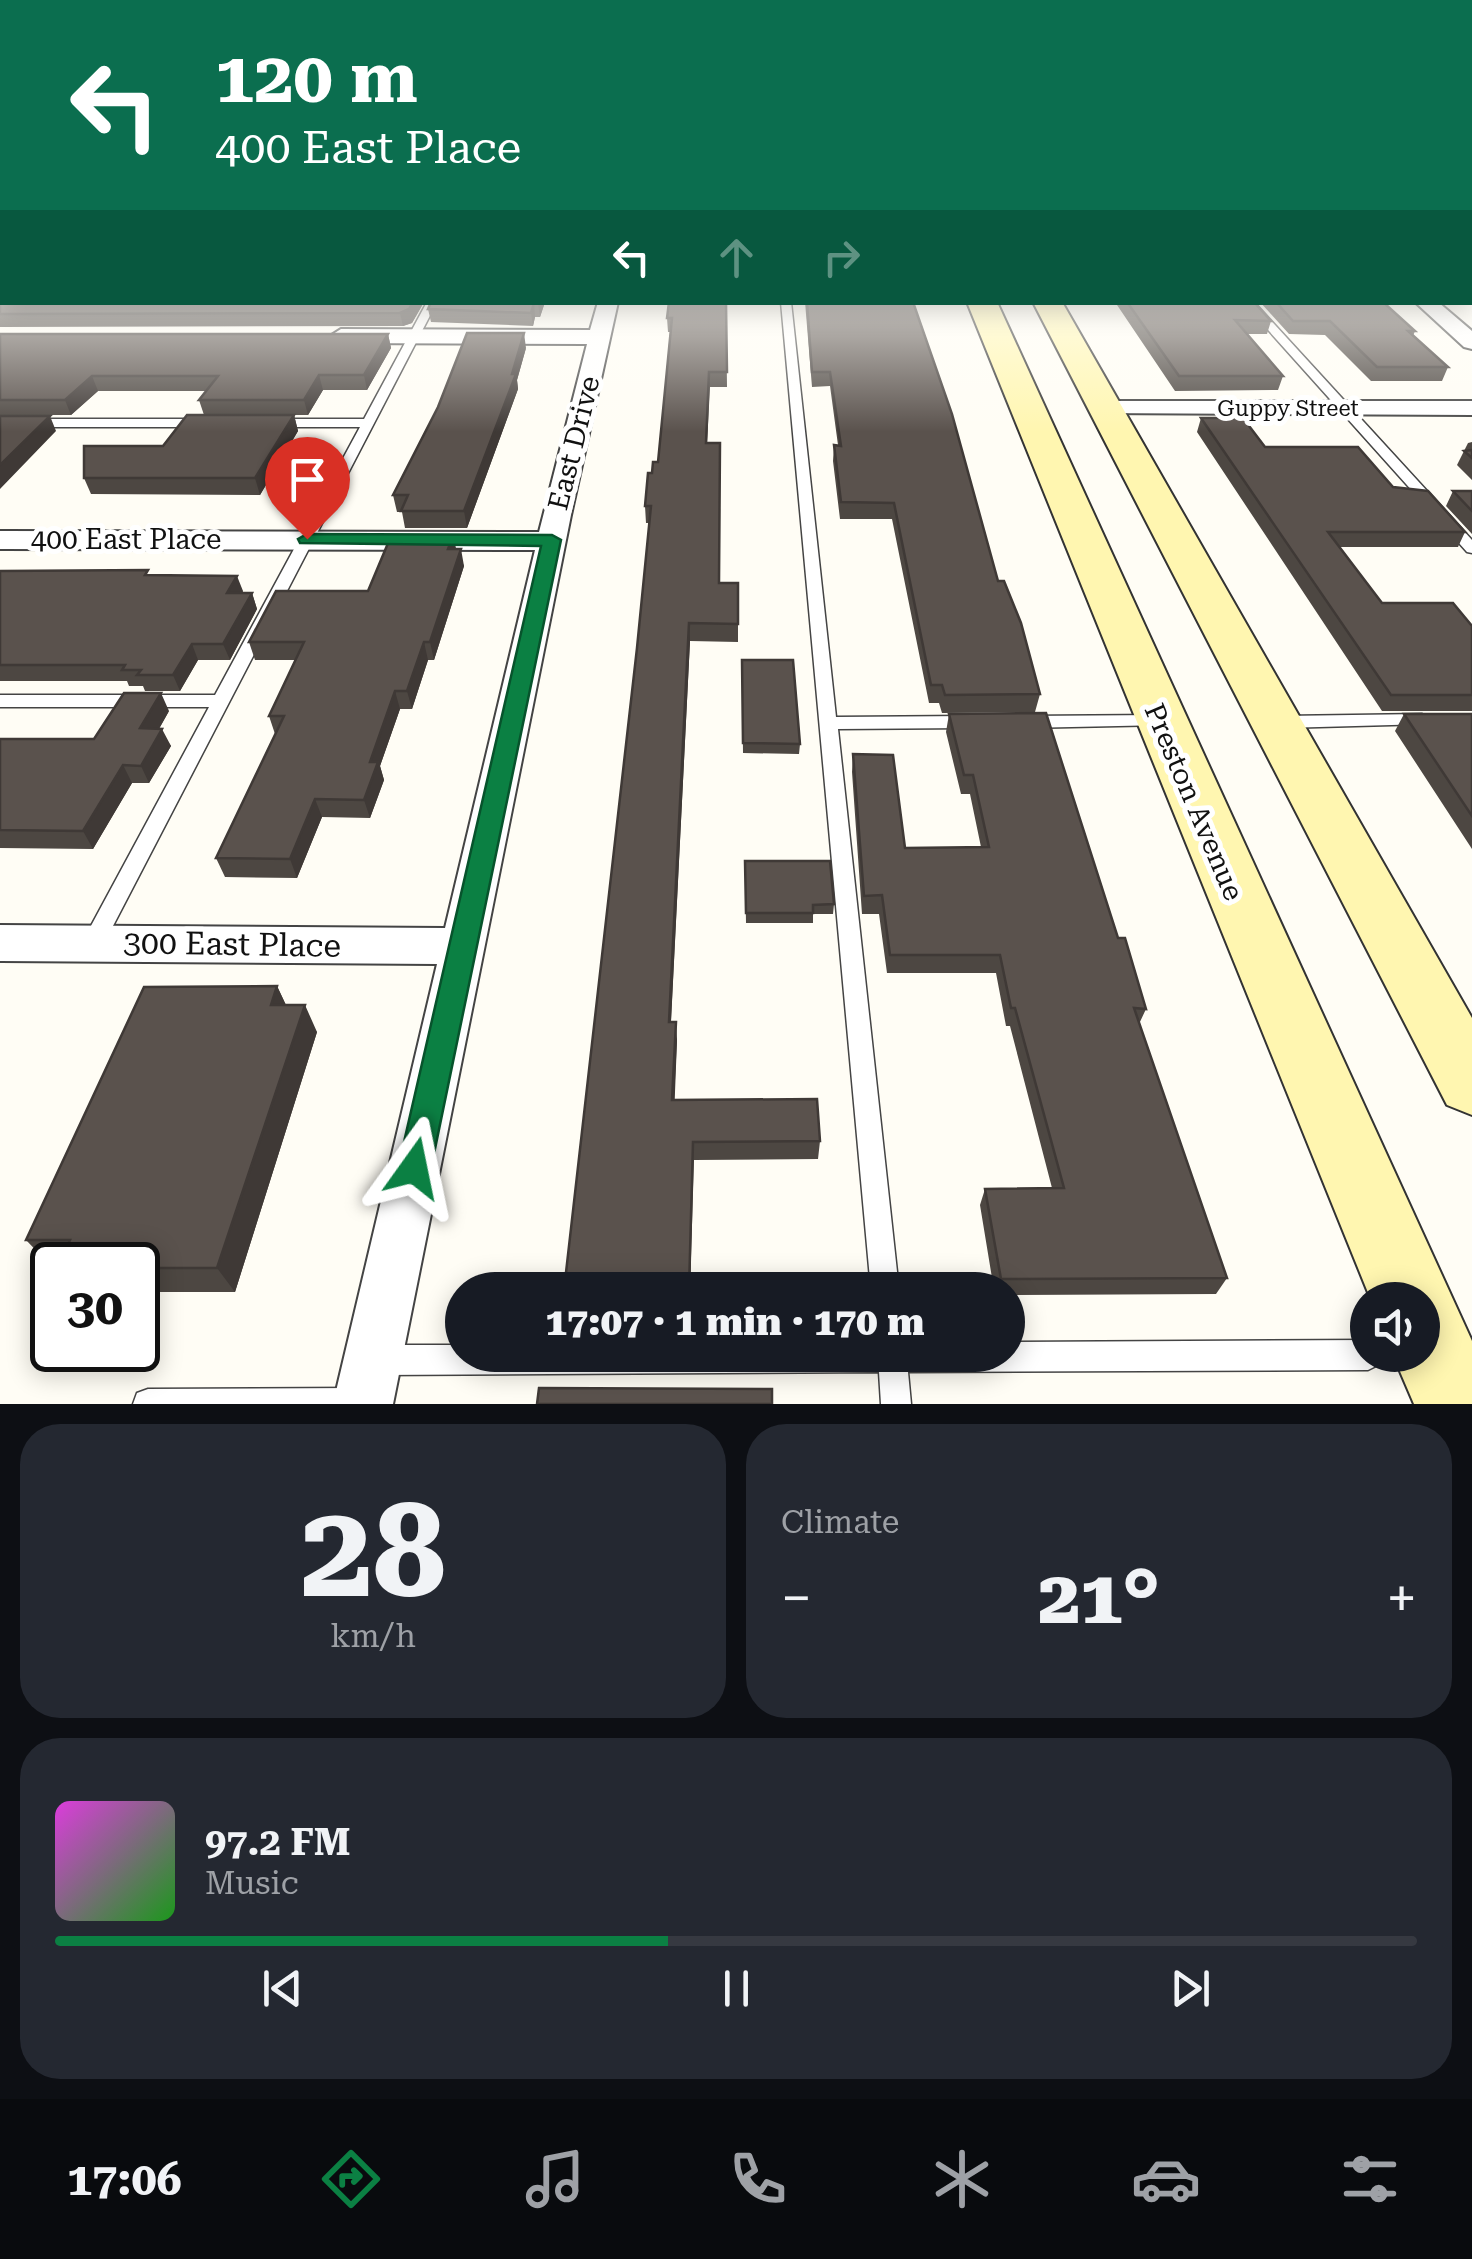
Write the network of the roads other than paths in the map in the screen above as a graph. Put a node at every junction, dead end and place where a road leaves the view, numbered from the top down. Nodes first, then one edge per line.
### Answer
1 (430, 305) edge
2 (786, 305) edge
3 (983, 305) edge
4 (1049, 305) edge
5 (1251, 305) edge
6 (1428, 305) edge
7 (604, 320) edge
8 (316, 336) edge
9 (414, 336) junction
10 (1472, 342) edge
11 (1342, 407) junction
12 (1104, 408) junction
13 (1472, 408) edge
14 (0, 423) edge
15 (212, 423) edge
16 (251, 423) edge
17 (367, 423) junction
18 (307, 539) junction
19 (0, 540) edge
20 (552, 540) junction
21 (1472, 549) edge
22 (0, 701) edge
23 (218, 701) junction
24 (1434, 720) edge
25 (1159, 721) junction
26 (1278, 722) junction
27 (829, 723) junction
28 (0, 943) edge
29 (93, 943) junction
30 (464, 946) junction
31 (1472, 1083) edge
32 (883, 1272) edge
33 (1389, 1282) edge
34 (1350, 1350) edge
35 (1025, 1355) edge
36 (372, 1360) junction
37 (445, 1360) edge
38 (893, 1372) edge
39 (363, 1403) edge
40 (148, 1404) edge
41 (896, 1404) edge

1 - 9 lane
2 - 27 lane
3 - 25 main road, Preston Avenue
4 - 12 main road
5 - 11 lane
6 - 10 street
7 - 9 street
7 - 20 street, East Drive
8 - 9 street
9 - 17 lane
11 - 12 street, Guppy Street
11 - 13 street, Guppy Street
11 - 21 lane
12 - 26 main road
14 - 15 lane
16 - 17 lane
17 - 18 lane
18 - 19 street, 400 East Place
18 - 20 street, 400 East Place
18 - 23 lane
20 - 30 street, East Drive
22 - 23 lane
23 - 29 lane
24 - 26 lane
25 - 27 lane
25 - 33 main road, Preston Avenue
26 - 31 main road
27 - 32 lane
28 - 29 street, 300 East Place
29 - 30 street, 300 East Place
30 - 36 street, East Drive
34 - 35 lane
36 - 37 lane
36 - 39 street, East Drive
38 - 41 lane
39 - 40 lane

